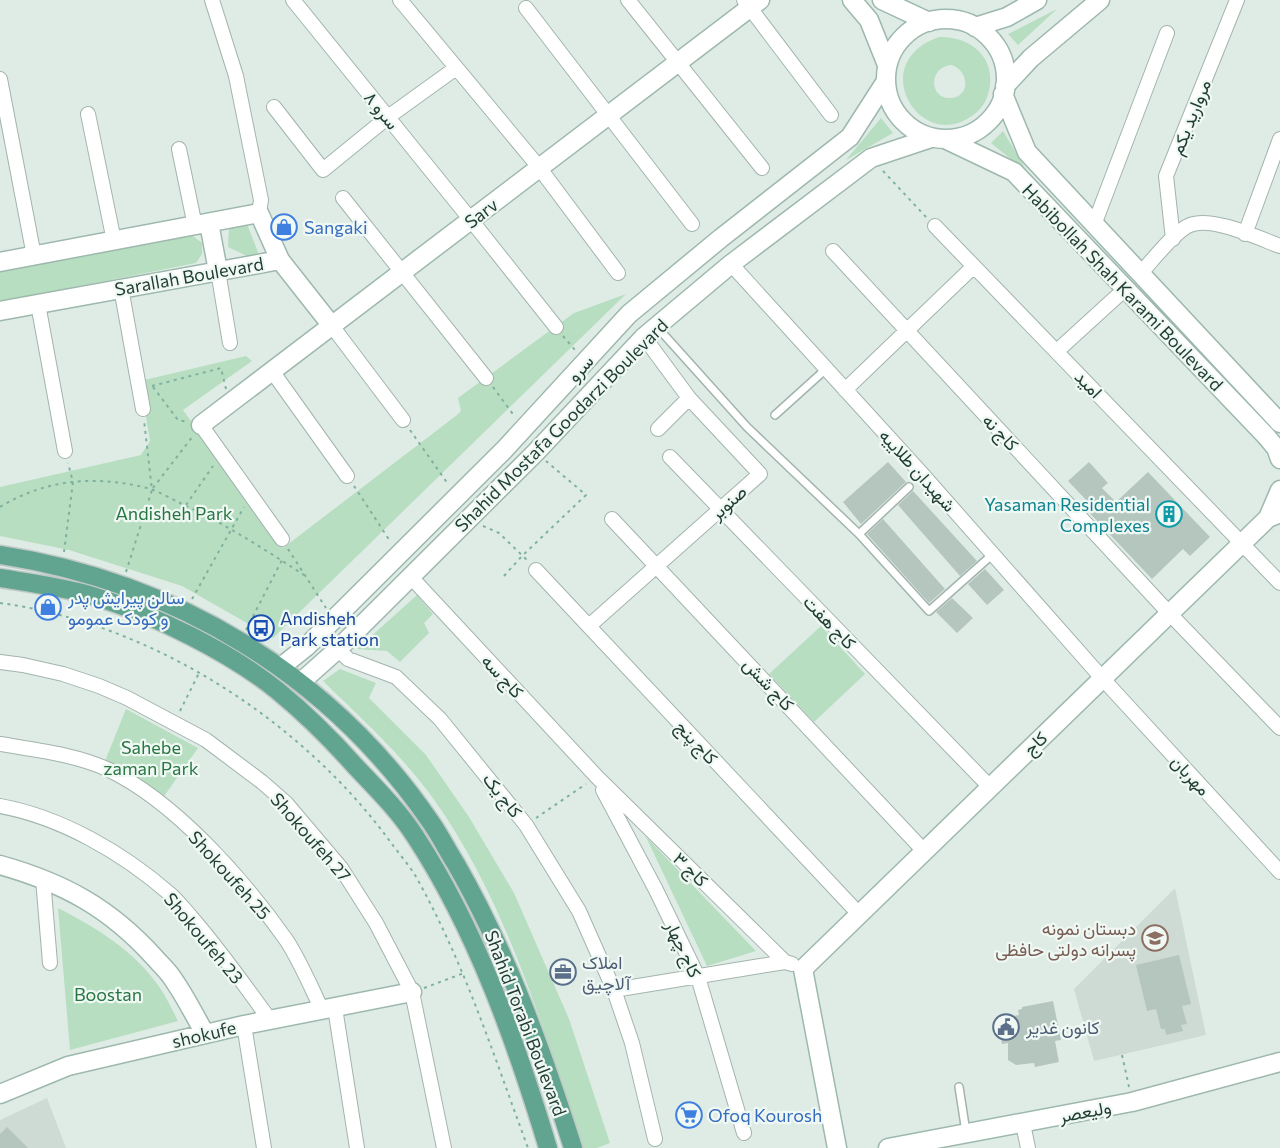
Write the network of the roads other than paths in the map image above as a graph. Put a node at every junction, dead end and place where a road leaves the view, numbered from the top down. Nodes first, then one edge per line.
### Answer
1 (212, 0) edge
2 (293, 0) edge
3 (399, 0) edge
4 (628, 0) edge
5 (852, 0) edge
6 (882, 0) edge
7 (1037, 0) edge
8 (1100, 0) edge
9 (1237, 0) edge
10 (751, 3) edge
11 (526, 9) dead end
12 (929, 22) junction
13 (975, 27) junction
14 (1167, 33) dead end
15 (678, 63) junction
16 (456, 68) junction
17 (886, 73) junction
18 (0, 79) edge
19 (1004, 90) junction
20 (274, 107) dead end
21 (88, 114) dead end
22 (831, 115) dead end
23 (608, 116) junction
24 (388, 117) junction
25 (939, 139) junction
26 (1280, 139) edge
27 (179, 149) dead end
28 (539, 168) junction
29 (762, 168) dead end
30 (343, 198) dead end
31 (259, 213) junction
32 (471, 220) junction
33 (202, 224) junction
34 (692, 224) dead end
35 (1094, 225) junction
36 (935, 226) road end
37 (1245, 234) junction
38 (1173, 239) junction
39 (114, 241) junction
40 (1280, 246) edge
41 (833, 251) dead end
42 (34, 256) junction
43 (280, 260) junction
44 (0, 262) edge
45 (731, 264) junction
46 (974, 266) junction
47 (218, 271) junction
48 (403, 272) junction
49 (618, 273) dead end
50 (1140, 274) junction
51 (121, 288) junction
52 (1125, 289) junction
53 (38, 304) junction
54 (0, 311) edge
55 (332, 326) junction
56 (556, 327) road end
57 (906, 330) junction
58 (650, 332) junction
59 (230, 343) dead end
60 (1057, 351) junction
61 (826, 369) junction
62 (272, 371) junction
63 (486, 378) road end
64 (845, 390) junction
65 (688, 398) junction
66 (143, 409) road end
67 (775, 415) dead end
68 (404, 420) road end
69 (1280, 423) edge
70 (201, 425) joint
71 (658, 429) dead end
72 (65, 451) road end
73 (670, 457) dead end
74 (1280, 459) edge
75 (347, 476) road end
76 (909, 487) dead end
77 (1280, 490) edge
78 (720, 509) junction
79 (1274, 515) edge
80 (612, 519) dead end
81 (859, 534) junction
82 (282, 539) road end
83 (1242, 543) junction
84 (993, 554) junction
85 (0, 555) edge
86 (658, 566) junction
87 (536, 570) road end
88 (410, 576) junction
89 (0, 578) edge
90 (1280, 583) edge
91 (1169, 613) junction
92 (589, 626) junction
93 (338, 649) junction
94 (0, 662) edge
95 (281, 667) junction
96 (1102, 678) junction
97 (301, 682) junction
98 (278, 691) junction
99 (1280, 728) edge
100 (0, 744) edge
101 (597, 777) junction
102 (990, 787) junction
103 (0, 806) edge
104 (924, 851) junction
105 (0, 865) edge
106 (1280, 872) edge
107 (44, 879) junction
108 (859, 914) junction
109 (785, 962) junction
110 (50, 963) dead end
111 (803, 969) junction
112 (698, 977) junction
113 (614, 990) junction
114 (412, 992) junction
115 (328, 1009) junction
116 (270, 1020) junction
117 (244, 1025) junction
118 (205, 1035) junction
119 (1280, 1062) edge
120 (959, 1087) dead end
121 (0, 1094) edge
122 (1023, 1124) junction
123 (744, 1133) dead end
124 (966, 1134) junction
125 (655, 1139) dead end
126 (264, 1148) edge
127 (357, 1148) edge
128 (444, 1148) edge
129 (549, 1148) edge
130 (573, 1148) edge
131 (837, 1148) edge
132 (888, 1148) edge
133 (1028, 1148) edge

1 - 31 street
2 - 24 street, سرو ۸
3 - 16 street
4 - 15 street
5 - 17 street
6 - 12 street
7 - 13 street
8 - 19 street
9 - 38 street, مروارید یکم
10 - 15 street, Sarv
10 - 22 street
11 - 23 street
12 - 13 street
12 - 17 street
13 - 19 street
14 - 35 street
15 - 23 street, Sarv
15 - 29 street
16 - 24 street
16 - 28 street
17 - 25 street
17 - 95 street, سرو
18 - 42 street
19 - 25 street
19 - 35 street, Habibollah Shah Karami Boulevard
20 - 24 street
21 - 39 street
23 - 28 street, Sarv
23 - 34 street
24 - 32 street, سرو ۸
25 - 45 street, Shahid Mostafa Goodarzi Boulevard
25 - 52 street, Habibollah Shah Karami Boulevard
26 - 37 street
27 - 33 street
28 - 32 street, Sarv
28 - 49 street
30 - 48 street
31 - 33 street
31 - 43 street, Sarallah Boulevard
32 - 48 street, Sarv
32 - 56 street, سرو ۸
33 - 39 street
33 - 47 street
35 - 50 street, Habibollah Shah Karami Boulevard
36 - 46 street, امید
37 - 38 street
37 - 40 street
38 - 50 street
39 - 42 street
41 - 57 street, کاج نه
42 - 44 street
43 - 47 street, Sarallah Boulevard
43 - 55 street
45 - 58 street, Shahid Mostafa Goodarzi Boulevard
45 - 61 street, شهیدان طلاییه
46 - 57 street
46 - 60 street, امید
47 - 51 street, Sarallah Boulevard
47 - 59 street
48 - 55 street, Sarv
48 - 63 street
50 - 69 street, Habibollah Shah Karami Boulevard
51 - 53 street, Sarallah Boulevard
51 - 66 street
52 - 60 street
52 - 74 street, Habibollah Shah Karami Boulevard
53 - 54 street, Sarallah Boulevard
53 - 72 street
55 - 62 street, Sarv
55 - 68 street
57 - 64 street
57 - 91 street, کاج نه
58 - 65 street, صنوبر
58 - 81 lane
58 - 88 street, Shahid Mostafa Goodarzi Boulevard
60 - 83 street, امید
61 - 64 street, شهیدان طلاییه
61 - 67 lane
62 - 70 street, Sarv
62 - 75 street
64 - 84 street, شهیدان طلاییه
65 - 71 street
65 - 78 street, صنوبر
70 - 82 street
73 - 78 street, کاج هفت
76 - 81 lane
77 - 79 street
78 - 86 street, صنوبر
78 - 102 street, کاج هفت
79 - 83 street, کاج
80 - 86 street, کاج شش
81 - 84 lane
83 - 90 street, امید
83 - 91 street, کاج
84 - 96 street, شهیدان طلاییه
85 - 95 main road, Shahid Torabi Boulevard
86 - 92 street, صنوبر
86 - 104 street, کاج شش
87 - 92 street, کاج پنج
88 - 93 street, Shahid Mostafa Goodarzi Boulevard
88 - 101 street, کاج سه
89 - 98 main road, Shahid Torabi Boulevard
91 - 96 street, کاج
91 - 99 street, کاج نه
92 - 108 street, کاج پنج
93 - 97 street, Shahid Mostafa Goodarzi Boulevard
93 - 113 street, کاج یک
94 - 114 street, Shokoufeh 27
95 - 97 main road, Shahid Torabi Boulevard
95 - 98 main road
96 - 102 street, کاج
96 - 106 street, مهربان
97 - 98 main road
97 - 130 main road, Shahid Torabi Boulevard
98 - 129 main road, Shahid Torabi Boulevard
100 - 115 street, Shokoufeh 25
101 - 109 street, کاج ۳
101 - 112 street, کاج چهار
102 - 104 street, کاج
103 - 116 street, Shokoufeh 23
104 - 108 street, کاج
105 - 107 street
107 - 110 street
107 - 118 street
108 - 111 street, کاج
109 - 111 street
109 - 112 street
111 - 131 street
112 - 113 street
112 - 123 street, کاج چهار
113 - 125 street, کاج یک
114 - 115 street, shokufe
114 - 128 street, Shokoufeh 27
115 - 116 street, shokufe
115 - 127 street, Shokoufeh 25
116 - 117 street, shokufe
117 - 118 street, shokufe
117 - 126 street
118 - 121 street, shokufe
119 - 122 street, ولیعصر
120 - 124 lane
122 - 124 street, ولیعصر
122 - 133 street
124 - 132 street, ولیعصر

